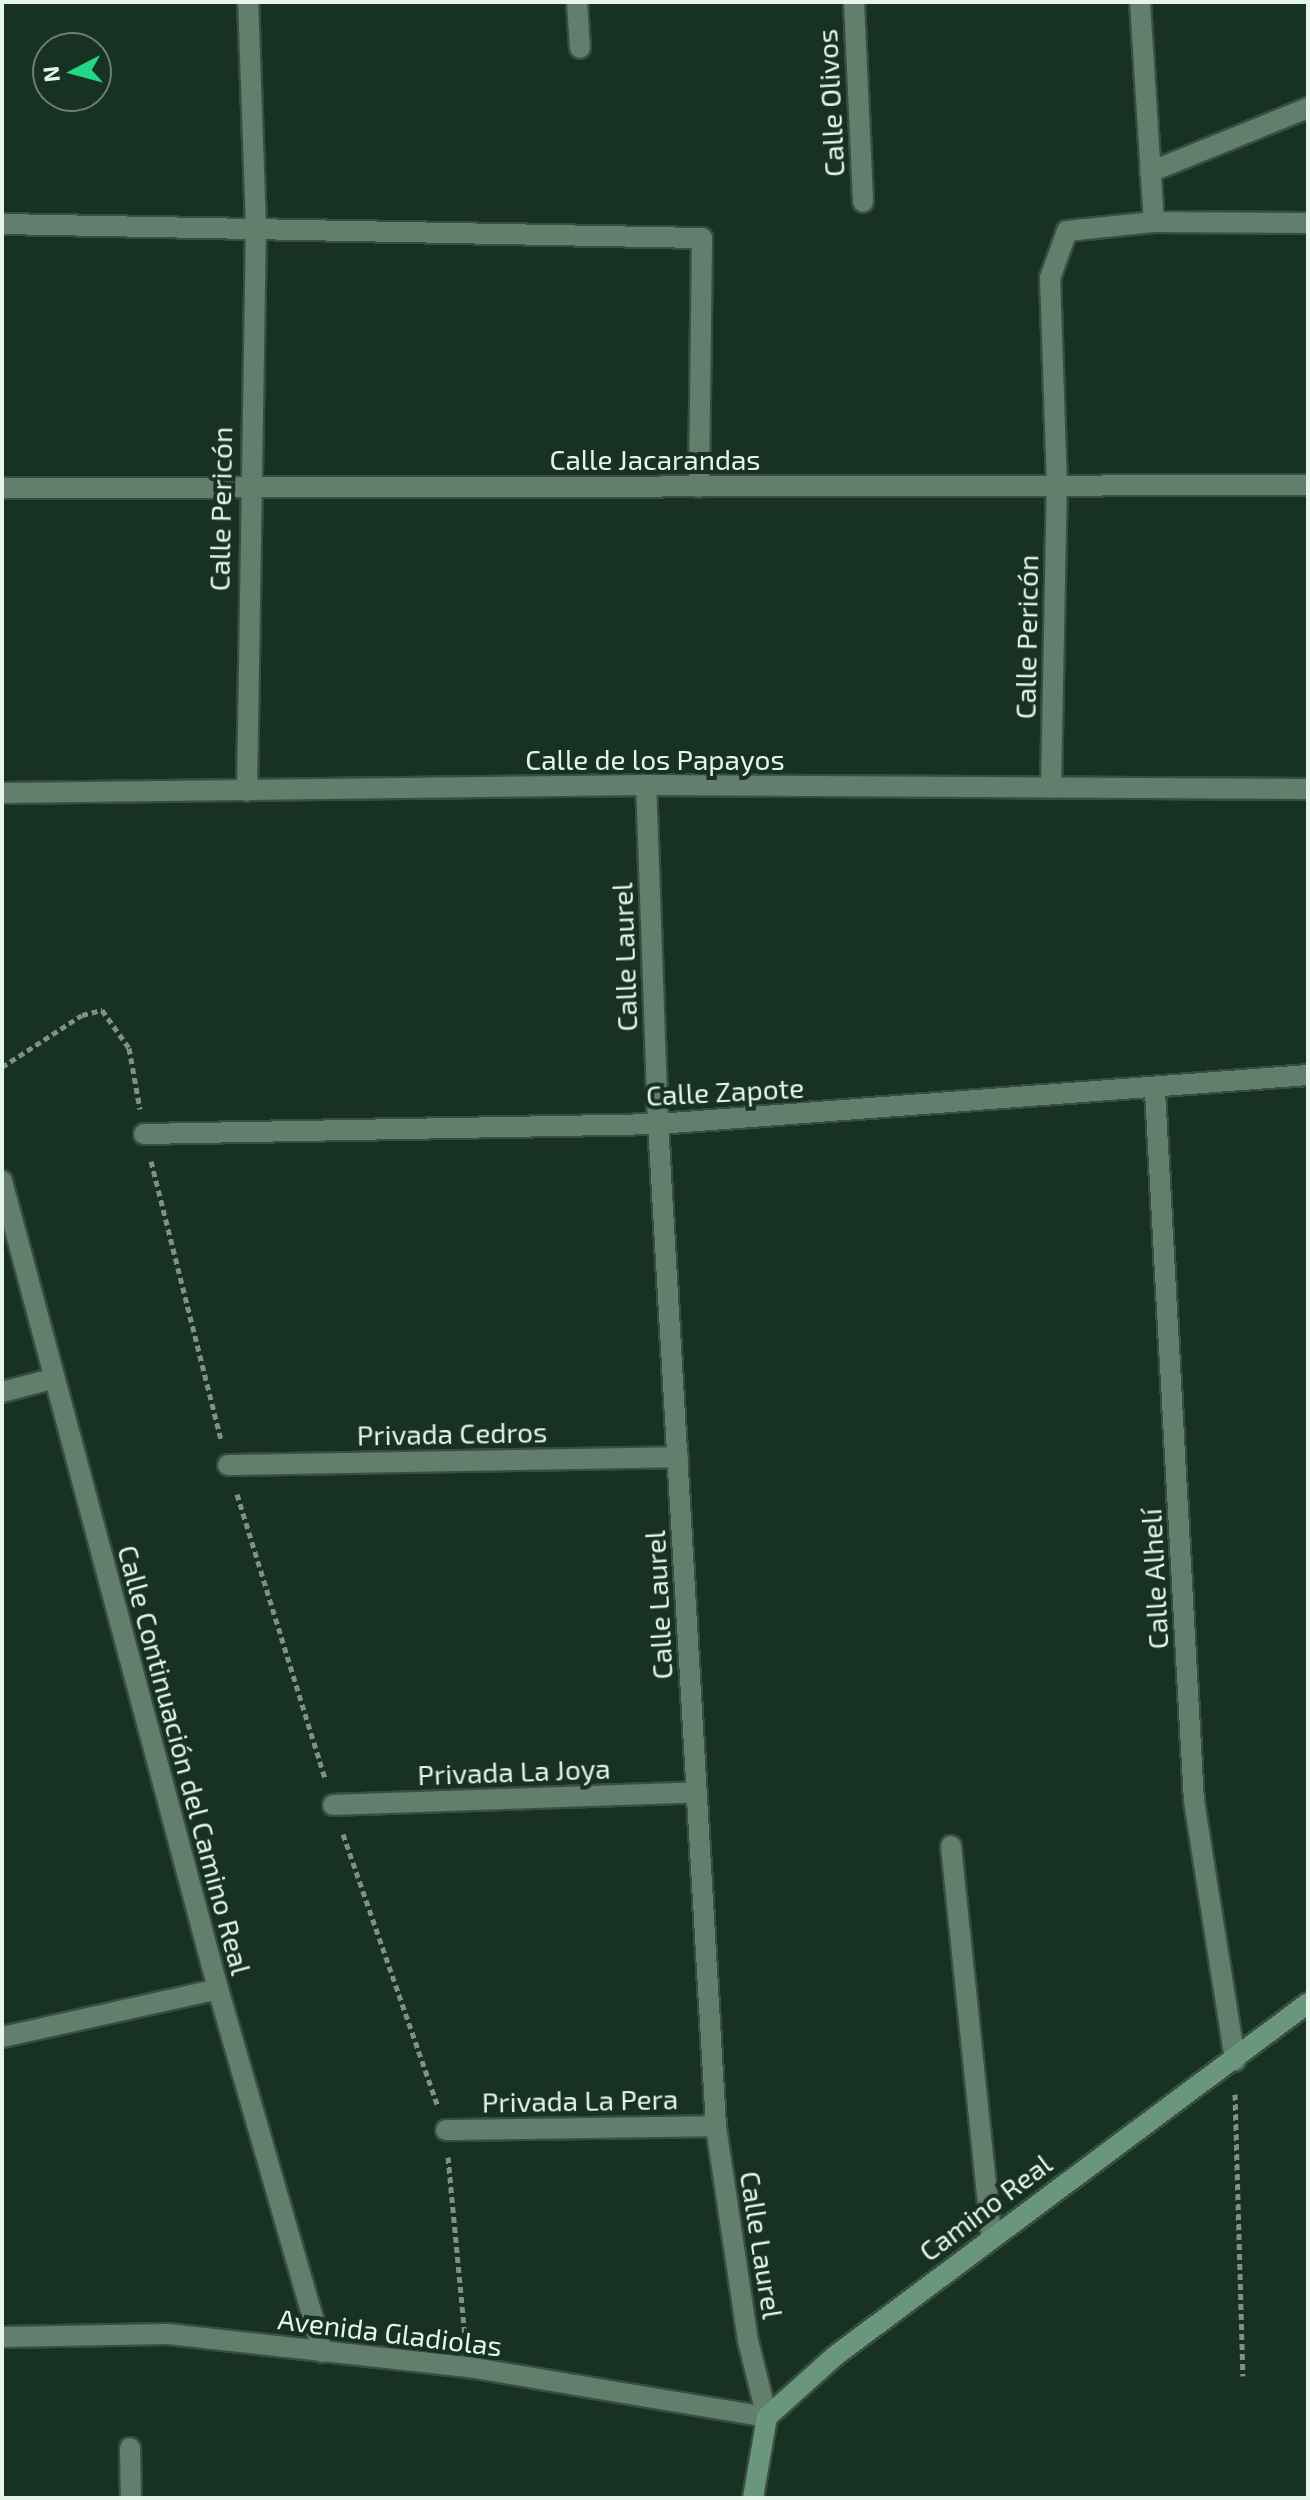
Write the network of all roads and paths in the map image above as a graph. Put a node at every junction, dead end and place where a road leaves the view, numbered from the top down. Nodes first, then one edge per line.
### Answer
1 (248, 2) edge
2 (577, 2) edge
3 (854, 2) edge
4 (1140, 2) edge
5 (580, 48) dead end
6 (1308, 108) edge
7 (1150, 172) junction
8 (863, 202) dead end
9 (1154, 222) junction
10 (1308, 223) edge
11 (2, 224) edge
12 (256, 227) junction
13 (1308, 485) edge
14 (699, 487) junction
15 (1057, 487) junction
16 (2, 488) edge
17 (247, 489) junction
18 (646, 785) junction
19 (1051, 788) junction
20 (1308, 789) edge
21 (247, 791) junction
22 (2, 793) edge
23 (2, 1067) edge
24 (1308, 1075) edge
25 (1155, 1091) junction
26 (658, 1124) junction
27 (144, 1134) junction
28 (2, 1181) edge
29 (52, 1379) junction
30 (2, 1392) edge
31 (678, 1457) junction
32 (228, 1465) junction
33 (697, 1792) junction
34 (333, 1805) junction
35 (951, 1846) dead end
36 (218, 1989) junction
37 (1308, 2003) edge
38 (2, 2037) edge
39 (1235, 2061) junction
40 (716, 2126) junction
41 (446, 2130) junction
42 (991, 2236) junction
43 (2, 2337) edge
44 (323, 2352) junction
45 (468, 2367) junction
46 (1243, 2376) dead end
47 (767, 2417) junction
48 (130, 2448) dead end
49 (131, 2498) edge
50 (753, 2498) edge

1 - 12 street, Calle Pericón
2 - 5 street
3 - 8 street, Calle Olivos
4 - 7 street
6 - 7 street
7 - 9 street
9 - 10 street
9 - 15 street, Calle Pericón
11 - 12 street
12 - 14 street
12 - 17 street, Calle Pericón
13 - 15 street, Calle Jacarandas
14 - 15 street, Calle Jacarandas
14 - 17 street, Calle Jacarandas
15 - 19 street, Calle Pericón
16 - 17 street, Calle Jacarandas
17 - 21 street, Calle Pericón
18 - 19 street, Calle de los Papayos
18 - 21 street, Calle de los Papayos
18 - 26 street, Calle Laurel
19 - 20 street, Calle de los Papayos
21 - 22 street, Calle de los Papayos
23 - 27 path
24 - 25 street, Calle Zapote
25 - 26 street, Calle Zapote
25 - 39 street, Calle Alhelí
26 - 27 street, Calle Zapote
26 - 31 street, Calle Laurel
27 - 32 path
28 - 29 street, Calle Continuación del Camino Real
29 - 30 street
29 - 36 street, Calle Continuación del Camino Real
31 - 32 street, Privada Cedros
31 - 33 street, Calle Laurel
32 - 34 path
33 - 34 street, Privada La Joya
33 - 40 street, Calle Laurel
34 - 41 path
35 - 42 street
36 - 38 street
36 - 44 street, Calle Continuación del Camino Real
37 - 39 street, Camino Real
39 - 42 street, Camino Real
39 - 46 path
40 - 41 street, Privada La Pera
40 - 47 street, Calle Laurel
41 - 45 path
42 - 47 street, Camino Real
43 - 44 street, Avenida Gladiolas
44 - 45 street, Avenida Gladiolas
45 - 47 street, Avenida Gladiolas
47 - 50 street
48 - 49 street

